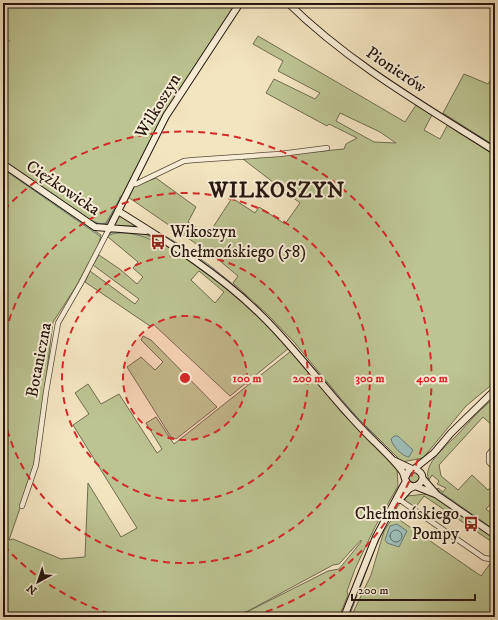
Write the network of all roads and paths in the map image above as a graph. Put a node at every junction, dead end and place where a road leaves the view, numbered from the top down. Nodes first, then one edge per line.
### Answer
1 (240, 3) edge
2 (288, 3) edge
3 (327, 148) dead end
4 (495, 151) edge
5 (3, 164) edge
6 (131, 184) junction
7 (118, 211) junction
8 (109, 229) junction
9 (153, 234) junction
10 (495, 390) edge
11 (495, 446) edge
12 (434, 453) junction
13 (392, 459) junction
14 (413, 469) junction
15 (495, 469) edge
16 (423, 477) junction
17 (405, 479) junction
18 (415, 486) junction
19 (437, 495) junction
20 (397, 502) junction
21 (22, 506) dead end
22 (495, 535) edge
23 (495, 554) edge
24 (344, 617) edge

1 - 6 street, Wilkoszyn
2 - 4 street, Pionierów
3 - 6 street
5 - 8 street, Ciężkowicka
6 - 7 street, Wilkoszyn
7 - 8 street, Wilkoszyn
7 - 9 street
8 - 9 street, Ciężkowicka
8 - 21 street, Botaniczna
9 - 13 street
10 - 12 street
11 - 15 street
12 - 14 street
12 - 16 street
13 - 14 street
13 - 17 street
14 - 16 street
14 - 17 street
16 - 18 street
16 - 19 street
17 - 18 street
17 - 20 street
18 - 19 street
18 - 20 street
19 - 22 street
20 - 23 street
20 - 24 street

